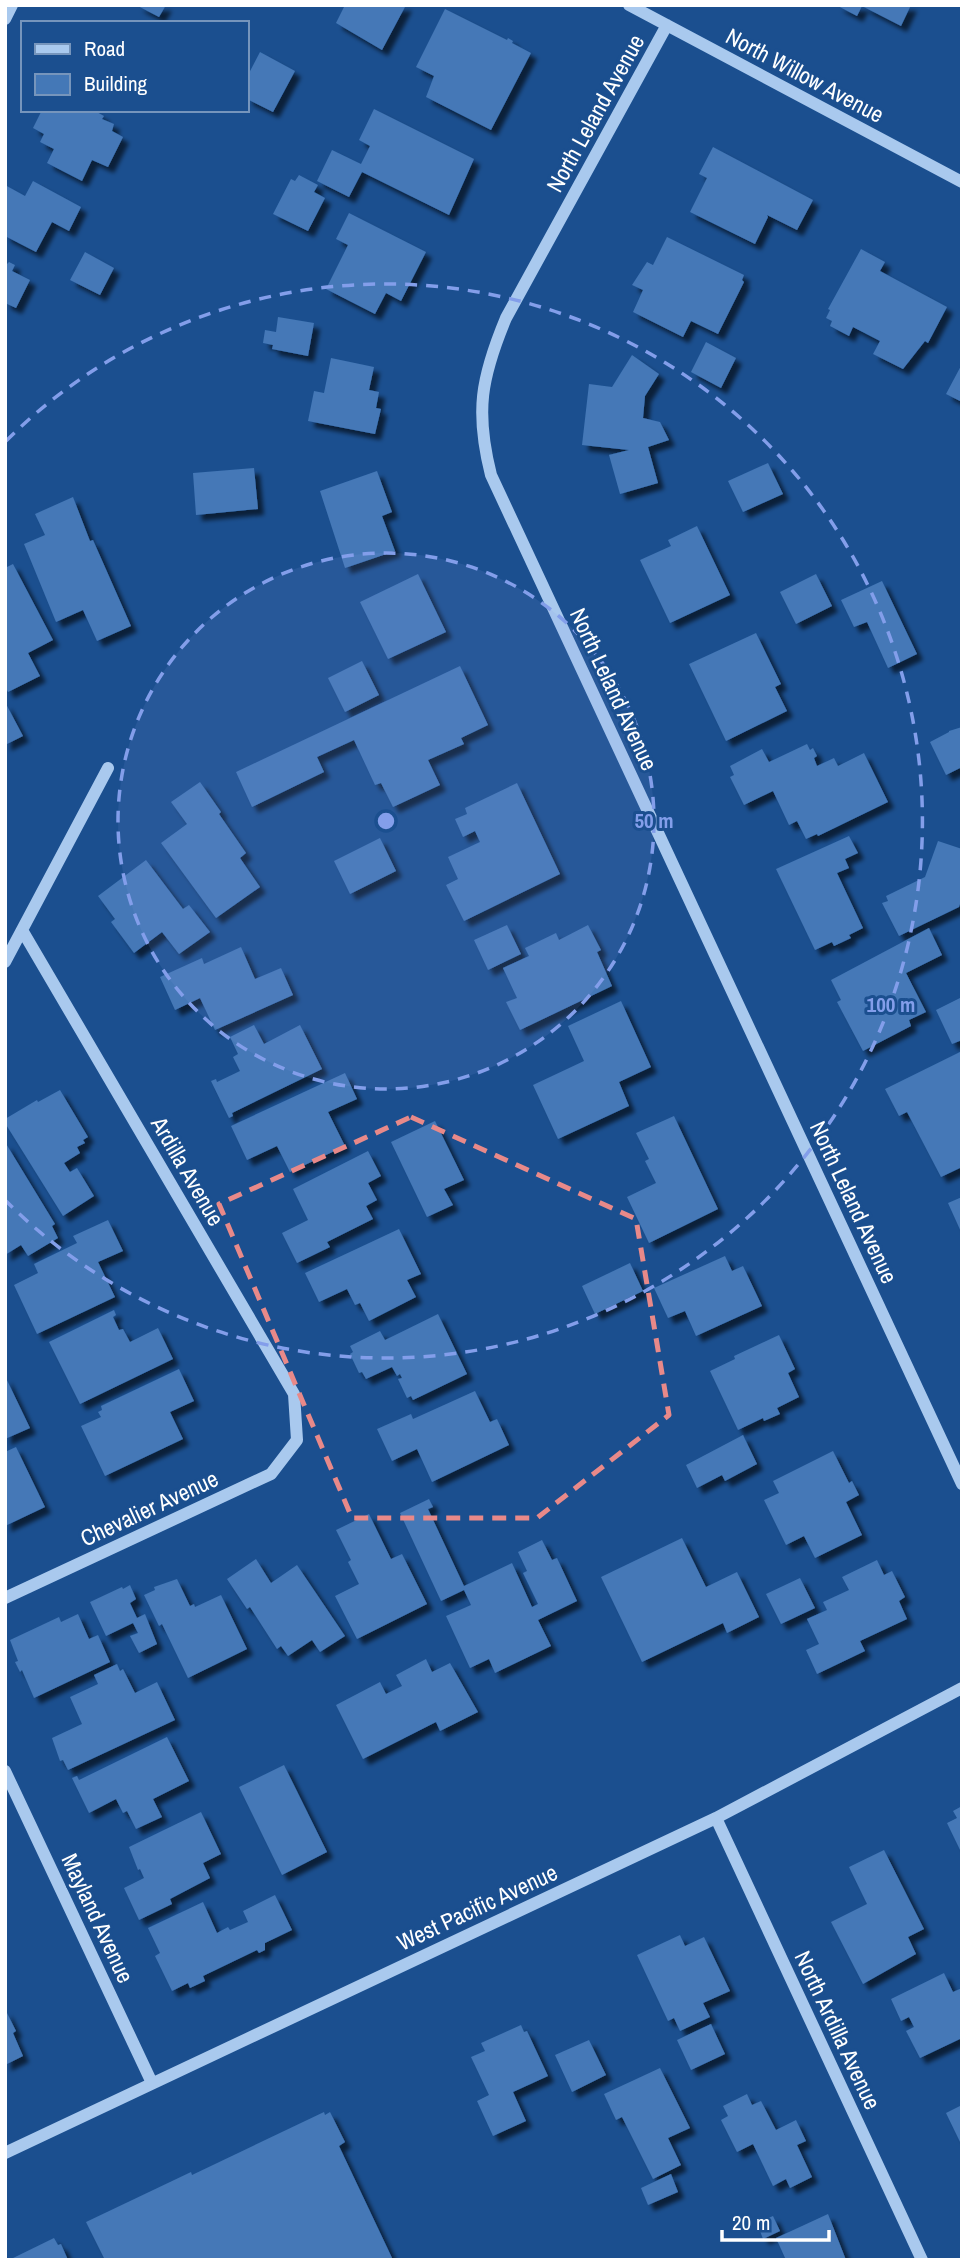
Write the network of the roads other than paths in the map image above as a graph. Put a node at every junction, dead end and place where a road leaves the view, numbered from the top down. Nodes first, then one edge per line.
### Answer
1 (12, 5) edge
2 (629, 5) edge
3 (5, 19) edge
4 (667, 25) junction
5 (962, 182) edge
6 (108, 768) dead end
7 (22, 930) junction
8 (5, 962) edge
9 (297, 1440) joint
10 (962, 1484) edge
11 (5, 1598) edge
12 (962, 1688) edge
13 (5, 1770) edge
14 (716, 1818) junction
15 (152, 2083) junction
16 (5, 2153) edge
17 (922, 2260) edge

1 - 3 street
2 - 4 street, North Willow Avenue
4 - 5 street, North Willow Avenue
4 - 10 street, North Leland Avenue
6 - 7 street
7 - 8 street
7 - 9 street, Ardilla Avenue
9 - 11 street, Chevalier Avenue
12 - 14 street, West Pacific Avenue
13 - 15 street, Mayland Avenue
14 - 15 street, West Pacific Avenue
14 - 17 street, North Ardilla Avenue
15 - 16 street, West Pacific Avenue

